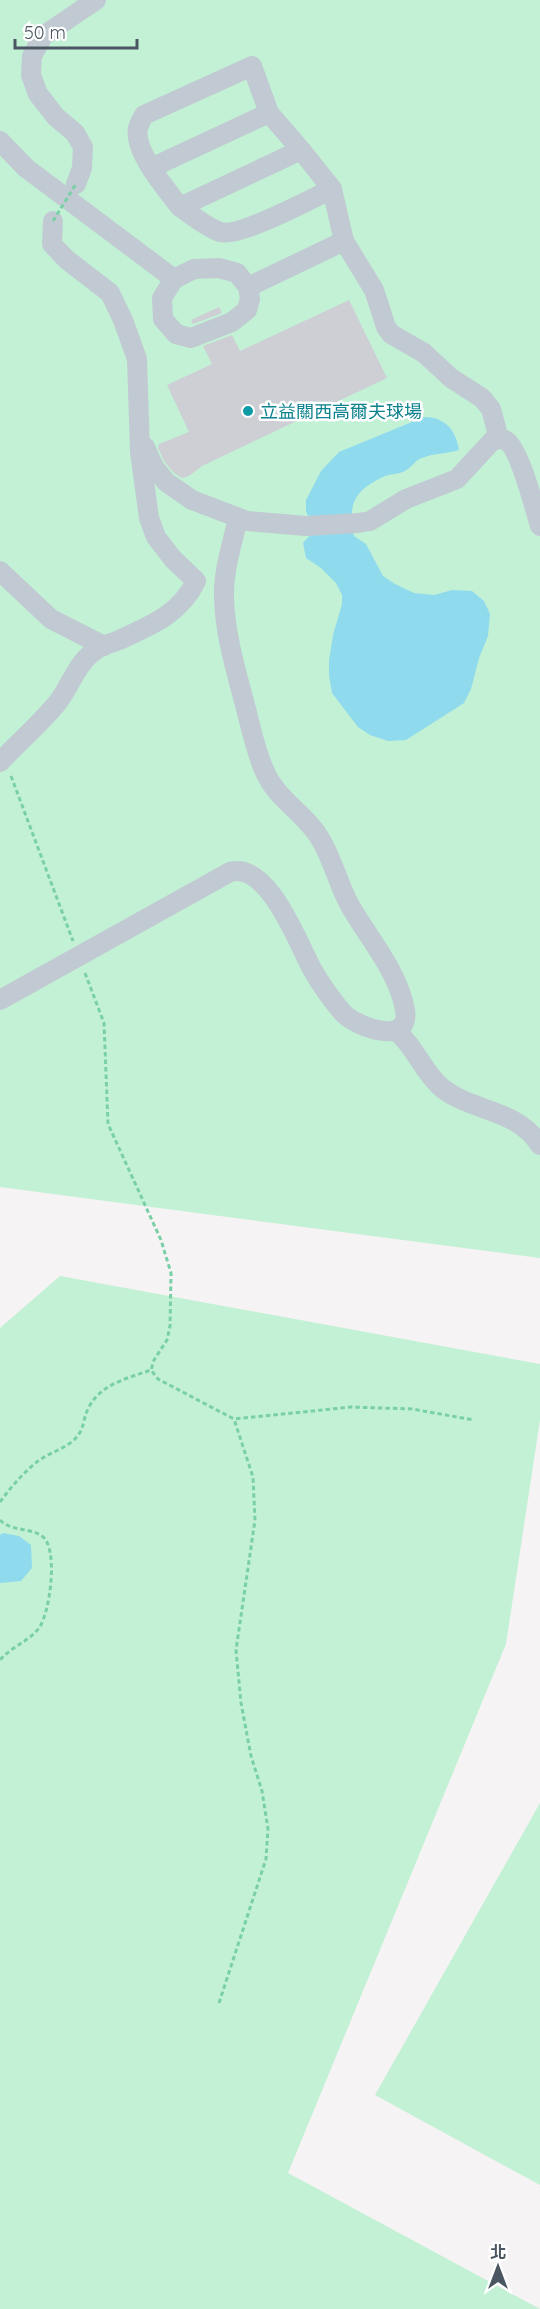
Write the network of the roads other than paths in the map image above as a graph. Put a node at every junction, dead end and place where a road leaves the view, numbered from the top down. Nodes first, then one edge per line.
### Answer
1 (96, 0) edge
2 (269, 113) junction
3 (0, 141) edge
4 (301, 150) junction
5 (151, 168) junction
6 (76, 184) road end
7 (332, 189) junction
8 (180, 207) junction
9 (53, 221) road end
10 (344, 241) junction
11 (174, 279) junction
12 (248, 286) junction
13 (140, 427) junction
14 (499, 439) junction
15 (238, 518) junction
16 (540, 526) edge
17 (226, 565) junction
18 (0, 571) edge
19 (196, 581) junction
20 (104, 646) junction
21 (2, 759) edge
22 (0, 1000) edge
23 (396, 1031) junction
24 (540, 1145) edge

1 - 6 lane
2 - 4 lane
2 - 5 lane
2 - 5 lane
3 - 11 lane
4 - 7 lane
4 - 8 lane
5 - 8 lane
7 - 8 lane
7 - 10 lane
9 - 13 lane
10 - 12 lane
10 - 14 lane
11 - 12 lane
11 - 12 lane
13 - 15 lane
13 - 19 lane
14 - 15 lane
14 - 16 lane
15 - 17 lane
17 - 19 lane
17 - 23 lane
18 - 20 lane
19 - 20 lane
20 - 21 lane
22 - 23 lane, bridge
23 - 24 lane

